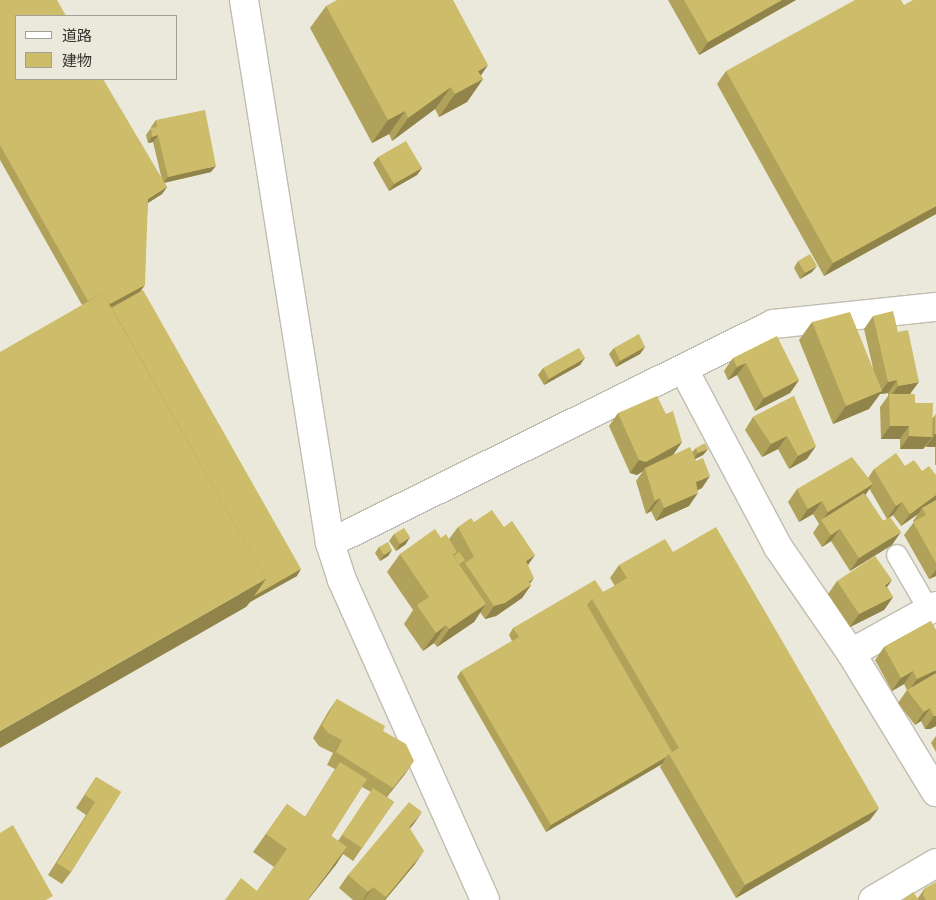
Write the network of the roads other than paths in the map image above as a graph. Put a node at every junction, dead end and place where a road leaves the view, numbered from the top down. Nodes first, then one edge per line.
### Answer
1 (244, 0) edge
2 (936, 307) edge
3 (684, 370) junction
4 (330, 543) junction
5 (897, 555) dead end
6 (933, 608) edge
7 (851, 653) junction
8 (936, 792) edge
9 (936, 863) edge
10 (485, 900) edge
11 (873, 900) edge

1 - 4 street
2 - 3 street
3 - 4 street
3 - 7 street
4 - 10 street
5 - 6 lane
6 - 7 street
7 - 8 street
9 - 11 street

